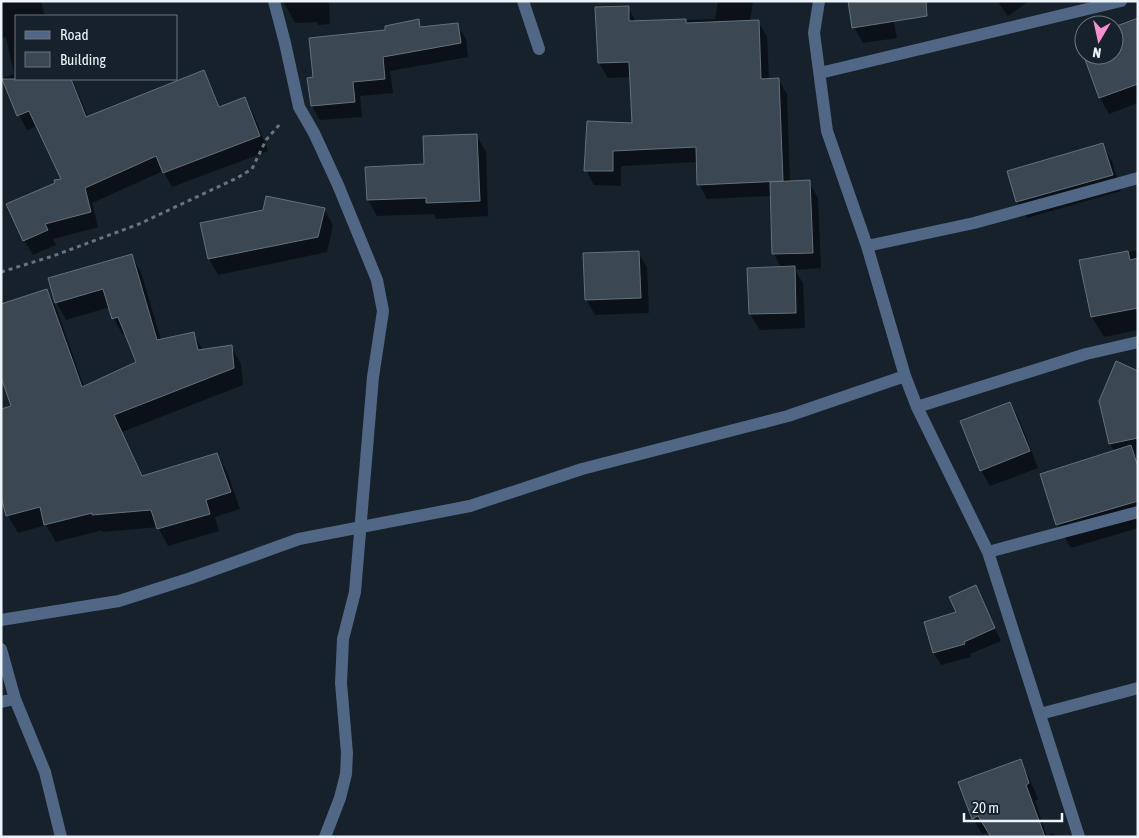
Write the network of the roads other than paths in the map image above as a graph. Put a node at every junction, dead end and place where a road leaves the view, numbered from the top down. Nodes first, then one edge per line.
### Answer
1 (274, 1) edge
2 (523, 1) edge
3 (819, 1) edge
4 (1121, 1) edge
5 (539, 49) dead end
6 (820, 73) junction
7 (1138, 178) edge
8 (867, 246) junction
9 (1138, 342) edge
10 (904, 376) junction
11 (917, 407) junction
12 (1138, 512) edge
13 (359, 527) junction
14 (988, 552) junction
15 (1, 620) edge
16 (1, 650) edge
17 (1138, 688) edge
18 (15, 699) junction
19 (1, 702) edge
20 (1040, 714) junction
21 (61, 837) edge
22 (325, 837) edge
23 (1079, 837) edge

1 - 13 street
2 - 5 street
3 - 6 street
4 - 6 street
6 - 8 street
7 - 8 street
8 - 10 street
9 - 11 street
10 - 11 street
10 - 13 street
11 - 14 street
12 - 14 street
13 - 15 street
13 - 22 street
14 - 20 street
16 - 18 street
17 - 20 street
18 - 19 street
18 - 21 street
20 - 23 street

